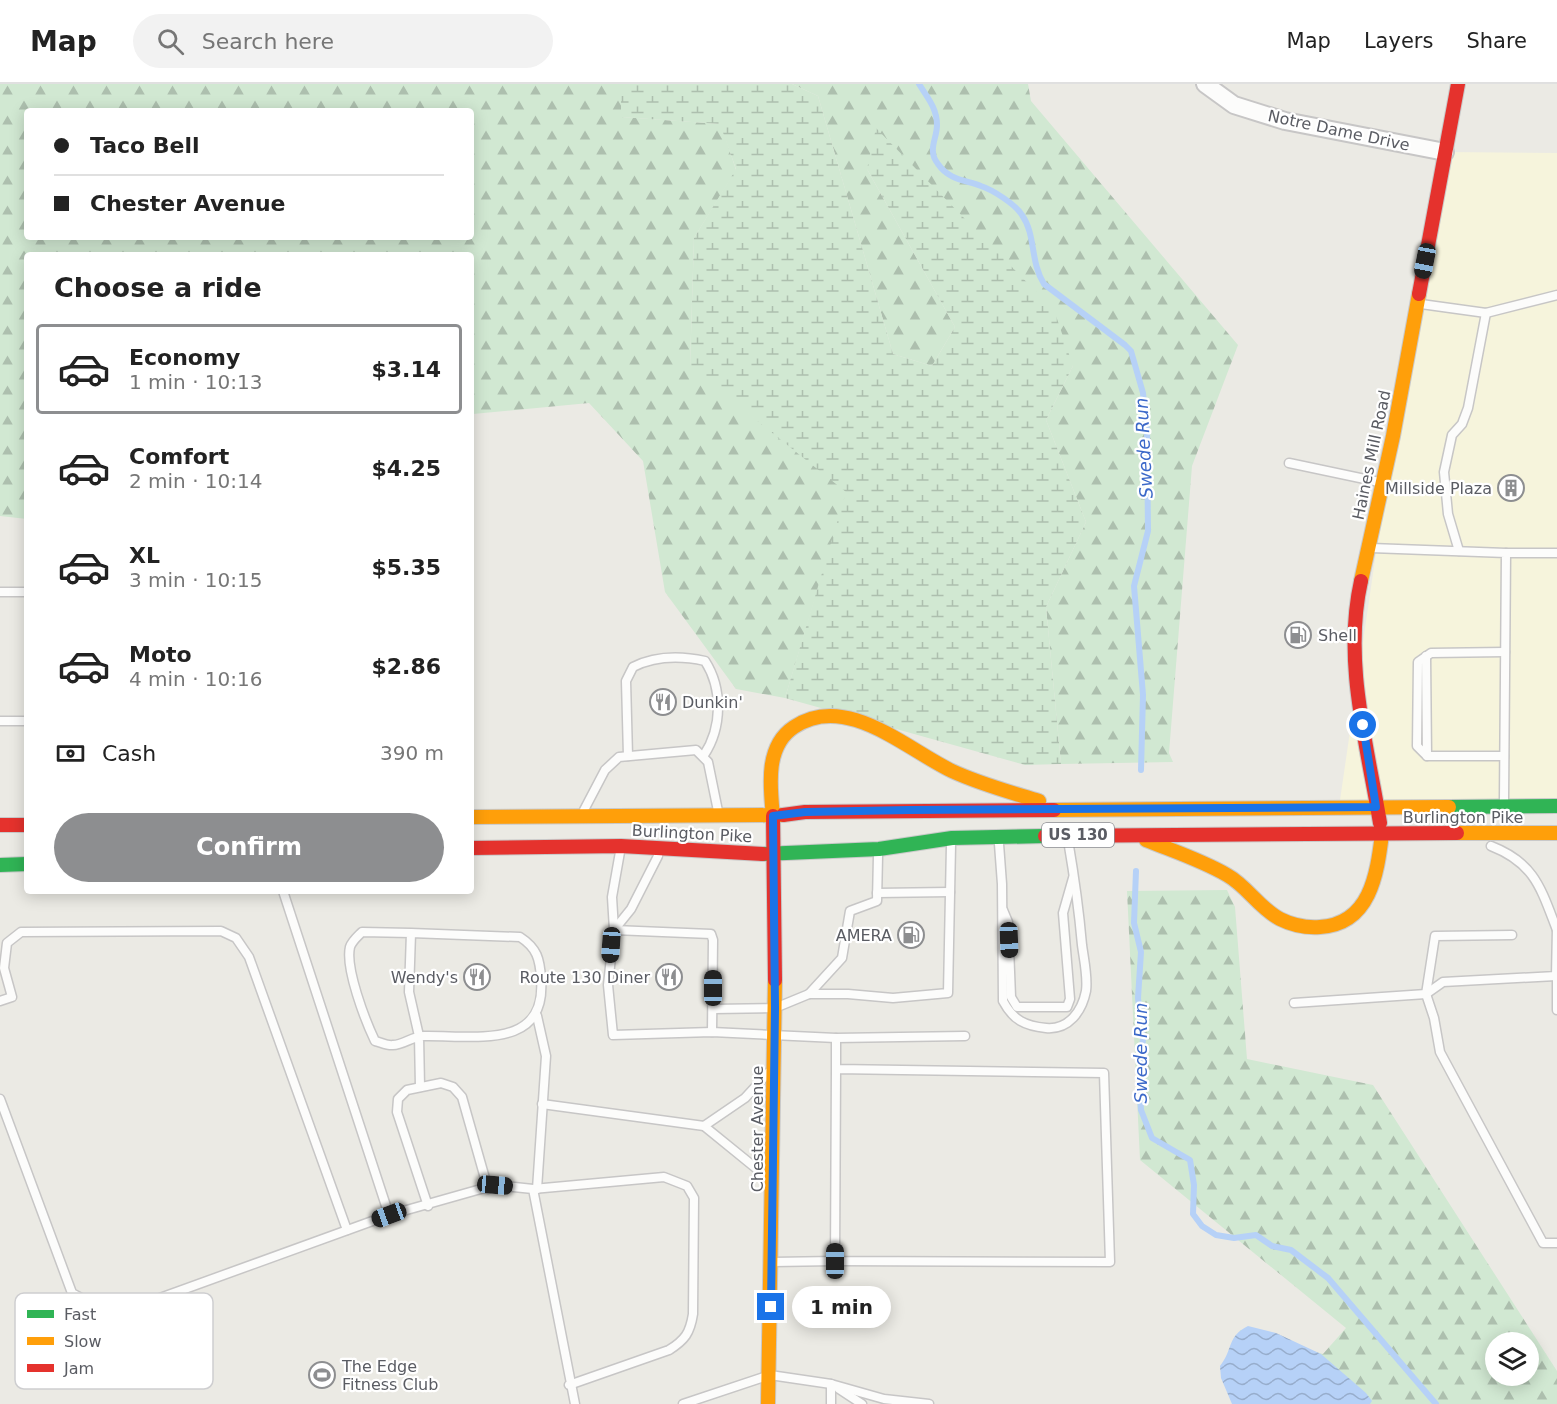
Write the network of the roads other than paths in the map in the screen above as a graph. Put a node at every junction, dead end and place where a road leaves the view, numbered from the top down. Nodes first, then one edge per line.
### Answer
1 (1205, 84) edge
2 (1458, 84) edge
3 (1446, 152) junction
4 (1557, 295) edge
5 (1417, 304) junction
6 (1486, 313) junction
7 (1289, 463) dead end
8 (1383, 483) junction
9 (1368, 548) junction
10 (1459, 551) junction
11 (1506, 553) junction
12 (1557, 553) edge
13 (0, 592) edge
14 (24, 592) edge
15 (1505, 652) junction
16 (0, 721) edge
17 (24, 721) edge
18 (704, 755) junction
19 (1504, 756) junction
20 (624, 757) junction
21 (1557, 806) edge
22 (1376, 807) junction
23 (1504, 807) junction
24 (1063, 810) junction
25 (718, 814) junction
26 (581, 816) junction
27 (773, 816) junction
28 (474, 818) edge
29 (0, 825) edge
30 (24, 825) edge
31 (1557, 833) edge
32 (1133, 834) junction
33 (1382, 834) junction
34 (1459, 834) junction
35 (1067, 836) junction
36 (998, 837) junction
37 (952, 838) junction
38 (621, 846) junction
39 (474, 848) edge
40 (662, 848) junction
41 (879, 849) junction
42 (775, 855) junction
43 (24, 864) edge
44 (0, 865) edge
45 (1074, 873) junction
46 (950, 892) junction
47 (877, 893) junction
48 (284, 894) edge
49 (1002, 907) junction
50 (1557, 929) edge
51 (614, 930) junction
52 (411, 933) junction
53 (1512, 935) dead end
54 (1556, 976) edge
55 (809, 994) junction
56 (1426, 994) junction
57 (0, 1001) edge
58 (1294, 1003) dead end
59 (775, 1008) junction
60 (713, 1009) junction
61 (1557, 1010) edge
62 (537, 1016) junction
63 (712, 1032) junction
64 (419, 1036) junction
65 (774, 1036) junction
66 (964, 1036) dead end
67 (836, 1038) junction
68 (774, 1067) junction
69 (836, 1069) junction
70 (420, 1087) junction
71 (0, 1099) edge
72 (542, 1104) junction
73 (704, 1126) junction
74 (773, 1182) junction
75 (488, 1188) junction
76 (535, 1189) junction
77 (428, 1206) junction
78 (389, 1215) junction
79 (347, 1230) junction
80 (1557, 1243) edge
81 (835, 1261) junction
82 (772, 1262) junction
83 (72, 1293) edge
84 (174, 1293) edge
85 (770, 1375) junction
86 (831, 1384) junction
87 (569, 1385) junction
88 (575, 1404) edge
89 (683, 1404) edge
90 (768, 1404) edge
91 (831, 1404) edge
92 (862, 1404) edge
93 (929, 1404) edge

1 - 3 street, Notre Dame Drive
2 - 3 main road, Haines Mill Road
3 - 5 main road, Haines Mill Road
4 - 6 lane
5 - 6 lane
5 - 8 main road, Haines Mill Road
6 - 10 lane
7 - 8 lane
8 - 9 main road, Haines Mill Road
9 - 10 lane
9 - 22 main road, Haines Mill Road
10 - 11 lane
11 - 12 lane
11 - 15 lane
13 - 14 lane
15 - 19 lane
15 - 19 lane
16 - 17 lane
18 - 20 lane
18 - 20 lane
18 - 25 lane
19 - 23 lane
20 - 26 lane
21 - 23 main road, Burlington Pike / US 130
22 - 23 main road, Burlington Pike / US 130
22 - 24 main road, Burlington Pike / US 130
22 - 33 main road, Haines Mill Road
24 - 27 main road, Burlington Pike / US 130
24 - 27 main road, Chester Avenue
25 - 26 main road, Burlington Pike / US 130
25 - 27 main road, Burlington Pike / US 130
26 - 28 main road, Burlington Pike / US 130
27 - 42 main road, Chester Avenue
29 - 30 main road
31 - 34 main road, Burlington Pike / US 130
32 - 33 main road, Burlington Pike / US 130
32 - 33 main road
32 - 35 main road, Burlington Pike / US 130
33 - 34 main road, Burlington Pike / US 130
34 - 50 lane
35 - 36 main road, Burlington Pike / US 130
35 - 45 lane
36 - 37 main road, Burlington Pike / US 130
36 - 49 lane
37 - 41 main road, Burlington Pike / US 130
37 - 46 lane
38 - 39 main road, Burlington Pike / US 130
38 - 40 main road, Burlington Pike / US 130
38 - 51 lane
40 - 42 main road, Burlington Pike / US 130
40 - 51 lane
41 - 42 main road, Burlington Pike / US 130
41 - 47 lane
42 - 59 main road, Chester Avenue
43 - 44 main road
45 - 49 lane
45 - 49 lane
46 - 47 lane
46 - 55 lane
47 - 55 lane
48 - 78 lane
50 - 54 lane
51 - 60 lane
51 - 63 lane
52 - 62 lane
52 - 64 lane
52 - 64 lane
53 - 56 lane
54 - 56 lane
54 - 61 lane
55 - 59 lane
56 - 58 lane
56 - 80 lane
57 - 79 lane
59 - 60 lane
59 - 65 main road, Chester Avenue
60 - 63 lane
62 - 64 lane
62 - 72 lane
63 - 65 lane
64 - 70 lane
65 - 67 lane
65 - 68 main road, Chester Avenue
66 - 67 lane
67 - 69 lane
68 - 73 lane
68 - 74 main road, Chester Avenue
69 - 81 lane
69 - 81 lane
70 - 75 lane
70 - 77 lane
71 - 83 lane
72 - 73 lane
72 - 76 lane
73 - 74 lane
74 - 82 main road, Chester Avenue
75 - 76 lane
75 - 77 lane
76 - 87 lane
76 - 87 lane
77 - 78 lane
78 - 79 lane
79 - 84 lane
81 - 82 lane
82 - 85 main road, Chester Avenue
85 - 86 lane
85 - 89 lane
85 - 90 main road, Chester Avenue
86 - 91 lane
86 - 92 lane
86 - 93 lane
87 - 88 lane

